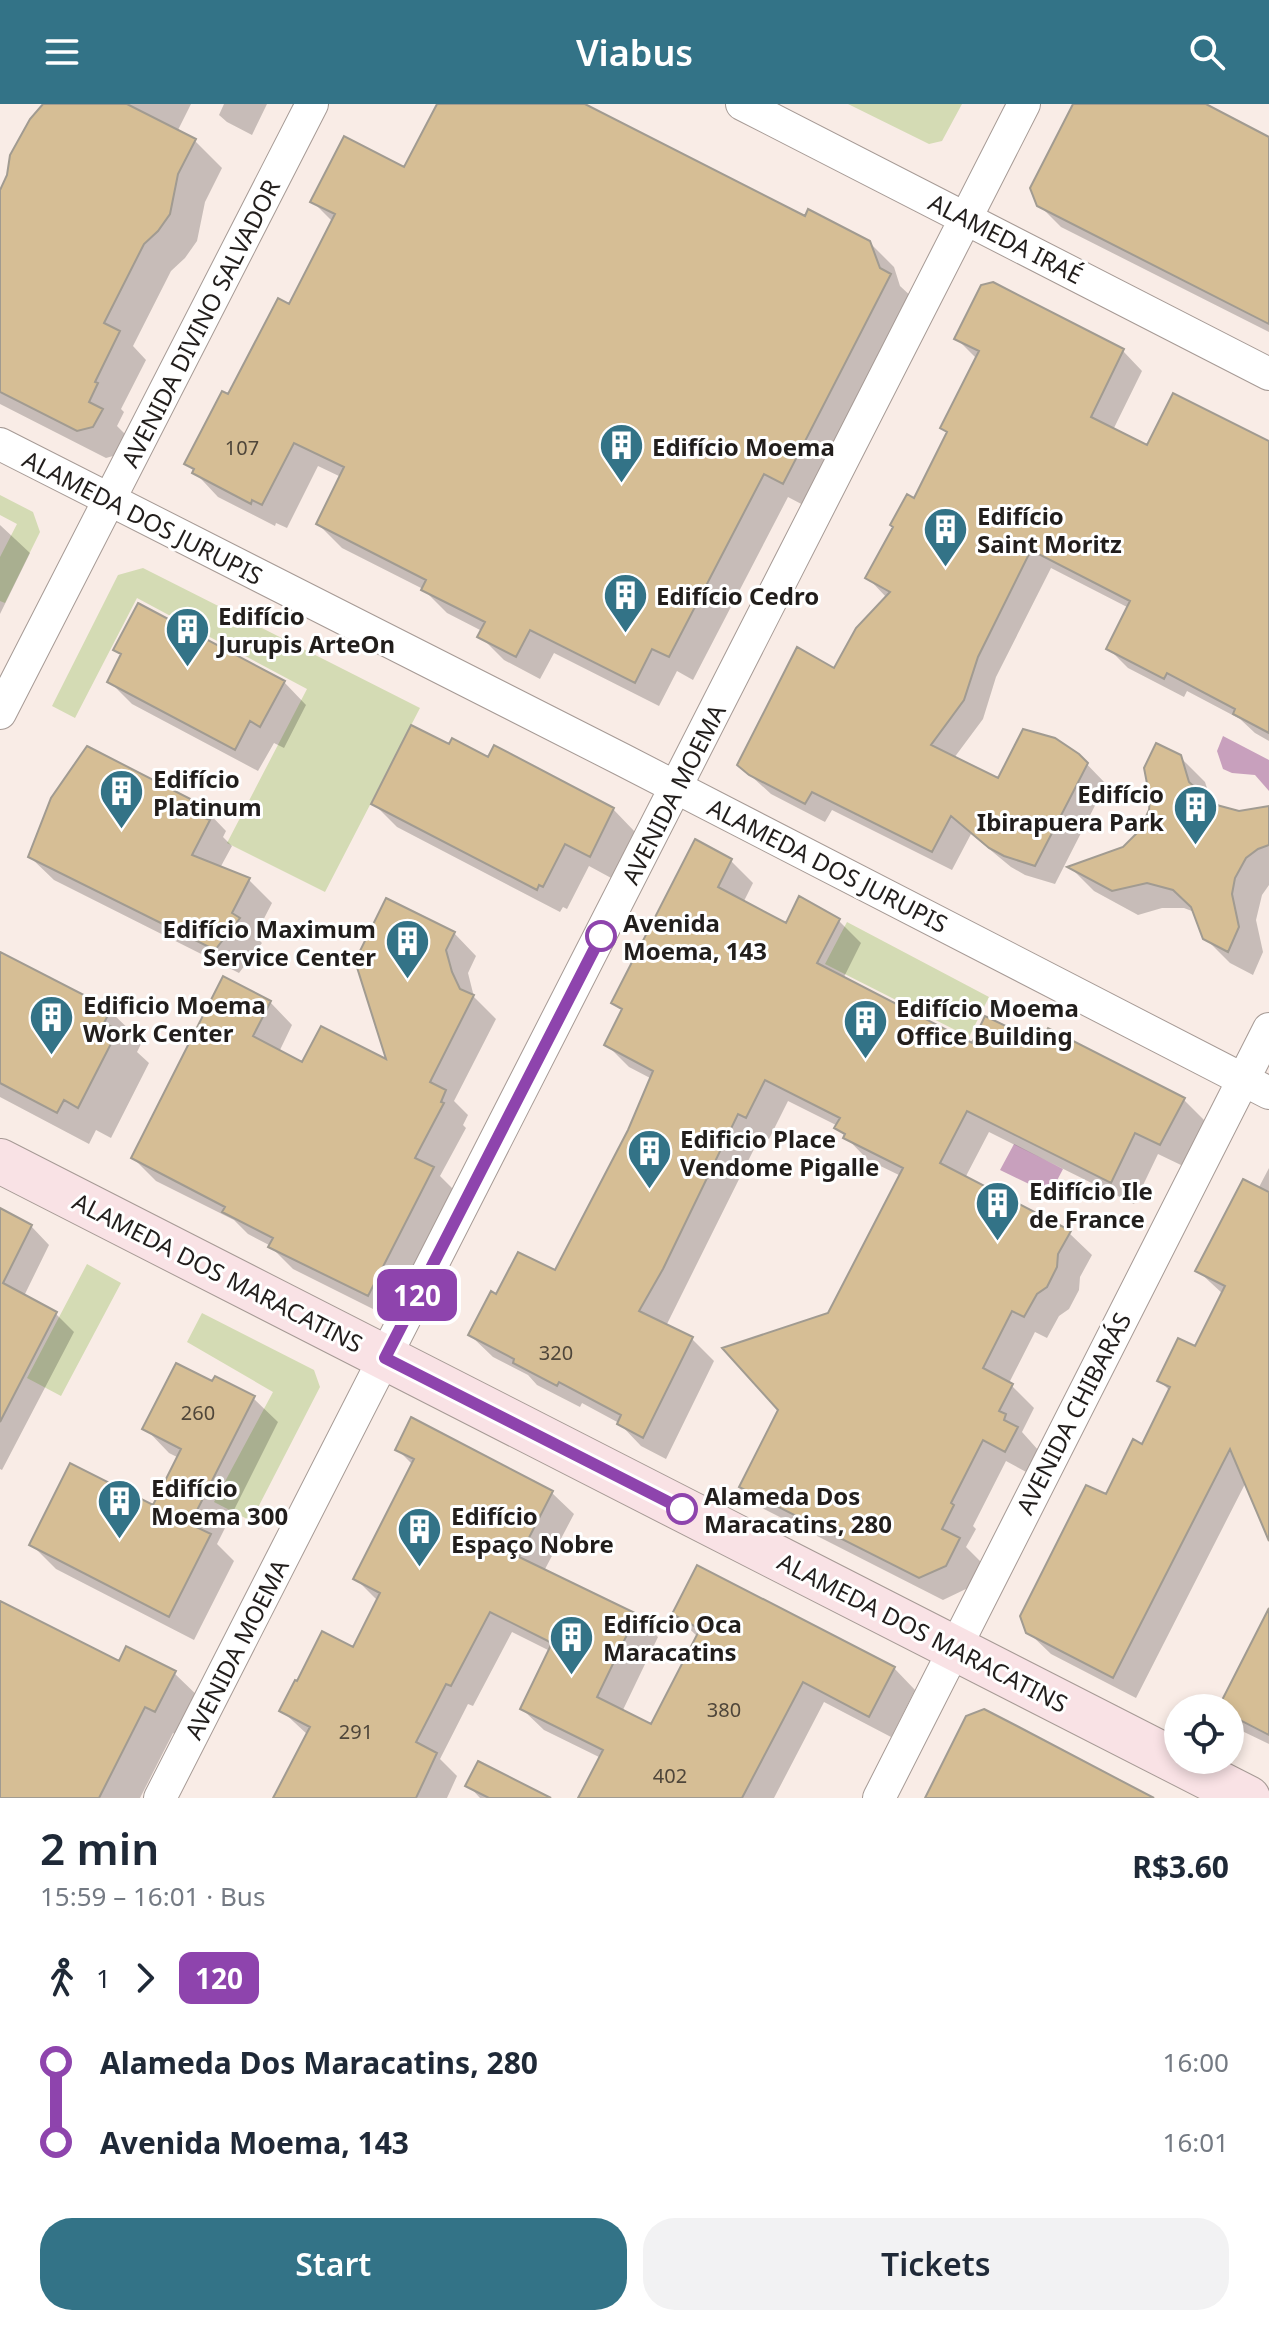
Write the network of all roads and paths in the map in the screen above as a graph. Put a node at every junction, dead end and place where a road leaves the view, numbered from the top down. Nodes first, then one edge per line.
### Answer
1 (312, 104) edge
2 (742, 104) edge
3 (1024, 104) edge
4 (966, 218) junction
5 (1269, 374) edge
6 (0, 444) edge
7 (109, 499) junction
8 (0, 713) edge
9 (676, 787) junction
10 (1269, 1029) edge
11 (1256, 1087) edge
12 (0, 1161) edge
13 (385, 1358) junction
14 (954, 1648) junction
15 (160, 1798) edge
16 (879, 1798) edge
17 (1248, 1798) edge

1 - 7 street, AVENIDA DIVINO SALVADOR
2 - 4 street, ALAMEDA IRAÉ
3 - 4 street, AVENIDA MOEMA
4 - 5 street, ALAMEDA IRAÉ
4 - 9 street, AVENIDA MOEMA
6 - 7 street, ALAMEDA DOS JURUPIS
7 - 8 street, AVENIDA DIVINO SALVADOR
7 - 9 street, ALAMEDA DOS JURUPIS
9 - 11 street, ALAMEDA DOS JURUPIS
9 - 13 street, AVENIDA MOEMA
10 - 11 street, AVENIDA CHIBARÁS
11 - 14 street, AVENIDA CHIBARÁS
12 - 13 main road, ALAMEDA DOS MARACATINS
13 - 14 main road, ALAMEDA DOS MARACATINS
13 - 15 street, AVENIDA MOEMA
14 - 16 street, AVENIDA CHIBARÁS
14 - 17 main road, ALAMEDA DOS MARACATINS

